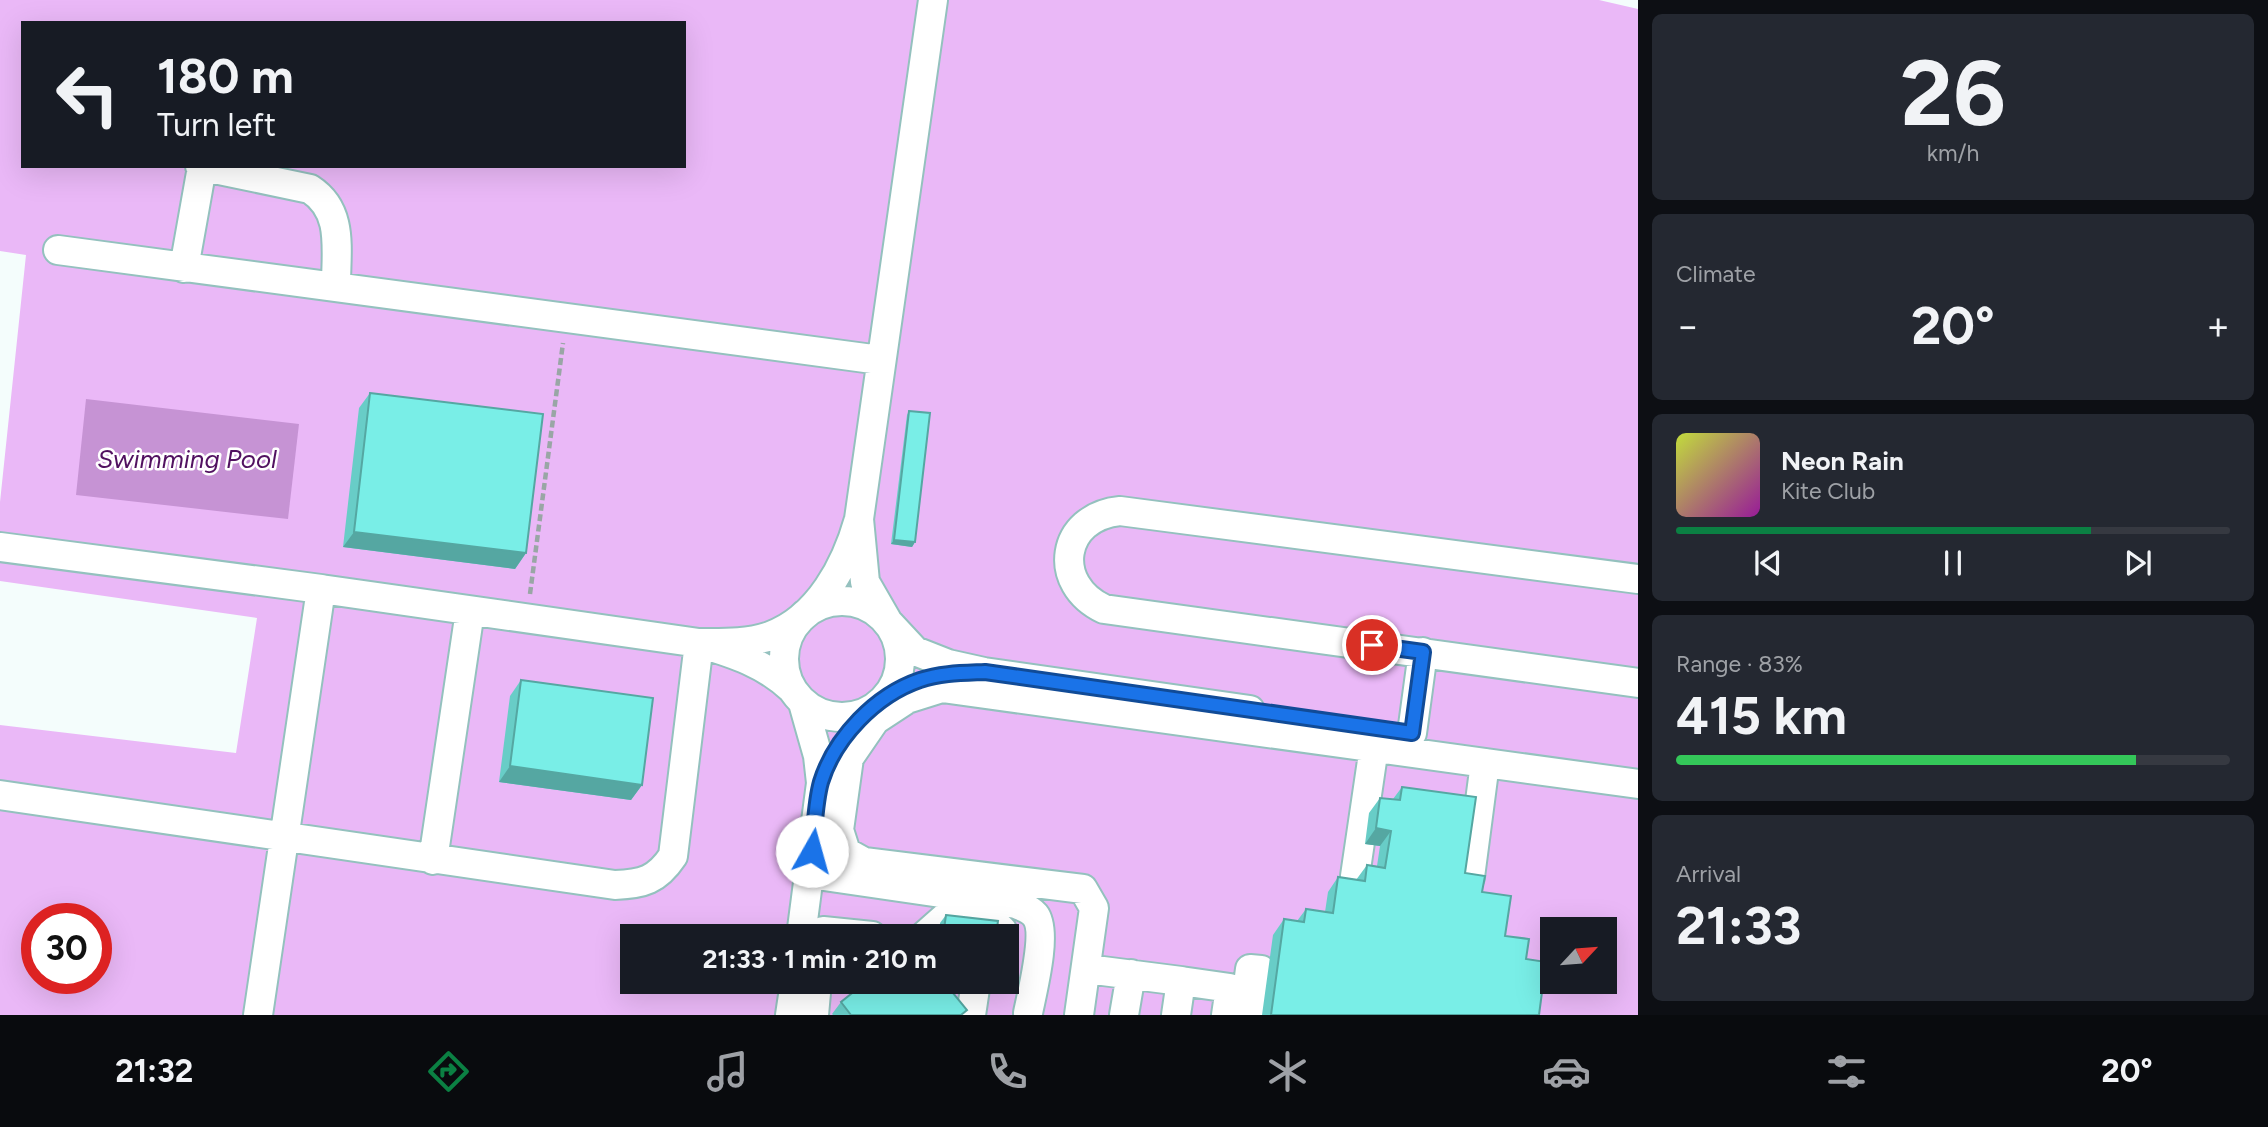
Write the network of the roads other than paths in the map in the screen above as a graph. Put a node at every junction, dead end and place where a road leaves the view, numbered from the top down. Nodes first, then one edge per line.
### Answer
1 (934, 4) edge
2 (201, 168) edge
3 (211, 168) edge
4 (58, 250) dead end
5 (184, 268) junction
6 (336, 286) junction
7 (880, 360) junction
8 (859, 519) junction
9 (0, 547) edge
10 (1638, 579) edge
11 (321, 589) junction
12 (470, 611) junction
13 (802, 616) junction
14 (888, 622) junction
15 (699, 643) junction
16 (1423, 652) junction
17 (985, 672) junction
18 (1638, 683) edge
19 (798, 696) junction
20 (879, 704) junction
21 (1412, 733) junction
22 (1374, 747) junction
23 (1485, 763) junction
24 (1638, 766) edge
25 (821, 783) junction
26 (1638, 784) edge
27 (0, 795) edge
28 (285, 839) junction
29 (433, 860) junction
30 (810, 874) junction
31 (1355, 876) edge
32 (1470, 877) edge
33 (803, 924) edge
34 (938, 924) edge
35 (996, 924) edge
36 (1087, 969) junction
37 (1131, 974) junction
38 (1181, 981) junction
39 (793, 994) edge
40 (816, 994) edge
41 (974, 994) edge
42 (994, 994) edge
43 (1028, 1013) edge
44 (258, 1015) edge
45 (790, 1015) edge
46 (814, 1015) edge
47 (971, 1015) edge
48 (991, 1015) edge
49 (1079, 1015) edge
50 (1124, 1015) edge
51 (1176, 1015) edge
52 (1226, 1015) edge
53 (1244, 1015) edge
54 (1255, 1015) edge

1 - 7 street
2 - 5 street
3 - 6 street
4 - 5 street
5 - 6 street
6 - 7 street
7 - 8 street
8 - 13 street
8 - 14 street
9 - 11 street
10 - 16 street
11 - 12 street
11 - 28 street
12 - 15 street
12 - 29 street
13 - 14 street
13 - 15 street
13 - 19 street
14 - 17 street
14 - 20 street
15 - 19 street
15 - 29 street
16 - 18 street
16 - 21 street
17 - 20 street
17 - 21 street
19 - 20 street
19 - 25 street
20 - 25 street
21 - 24 street
22 - 23 street
22 - 31 street
22 - 36 street
23 - 26 street
23 - 32 street
25 - 30 street
27 - 28 street
28 - 29 street
28 - 44 street
30 - 33 street
30 - 43 street
34 - 35 street
36 - 37 street
36 - 49 street
37 - 38 street
37 - 50 street
38 - 51 street
38 - 52 street
39 - 45 street
40 - 46 street
41 - 47 street
42 - 48 street
53 - 54 street

